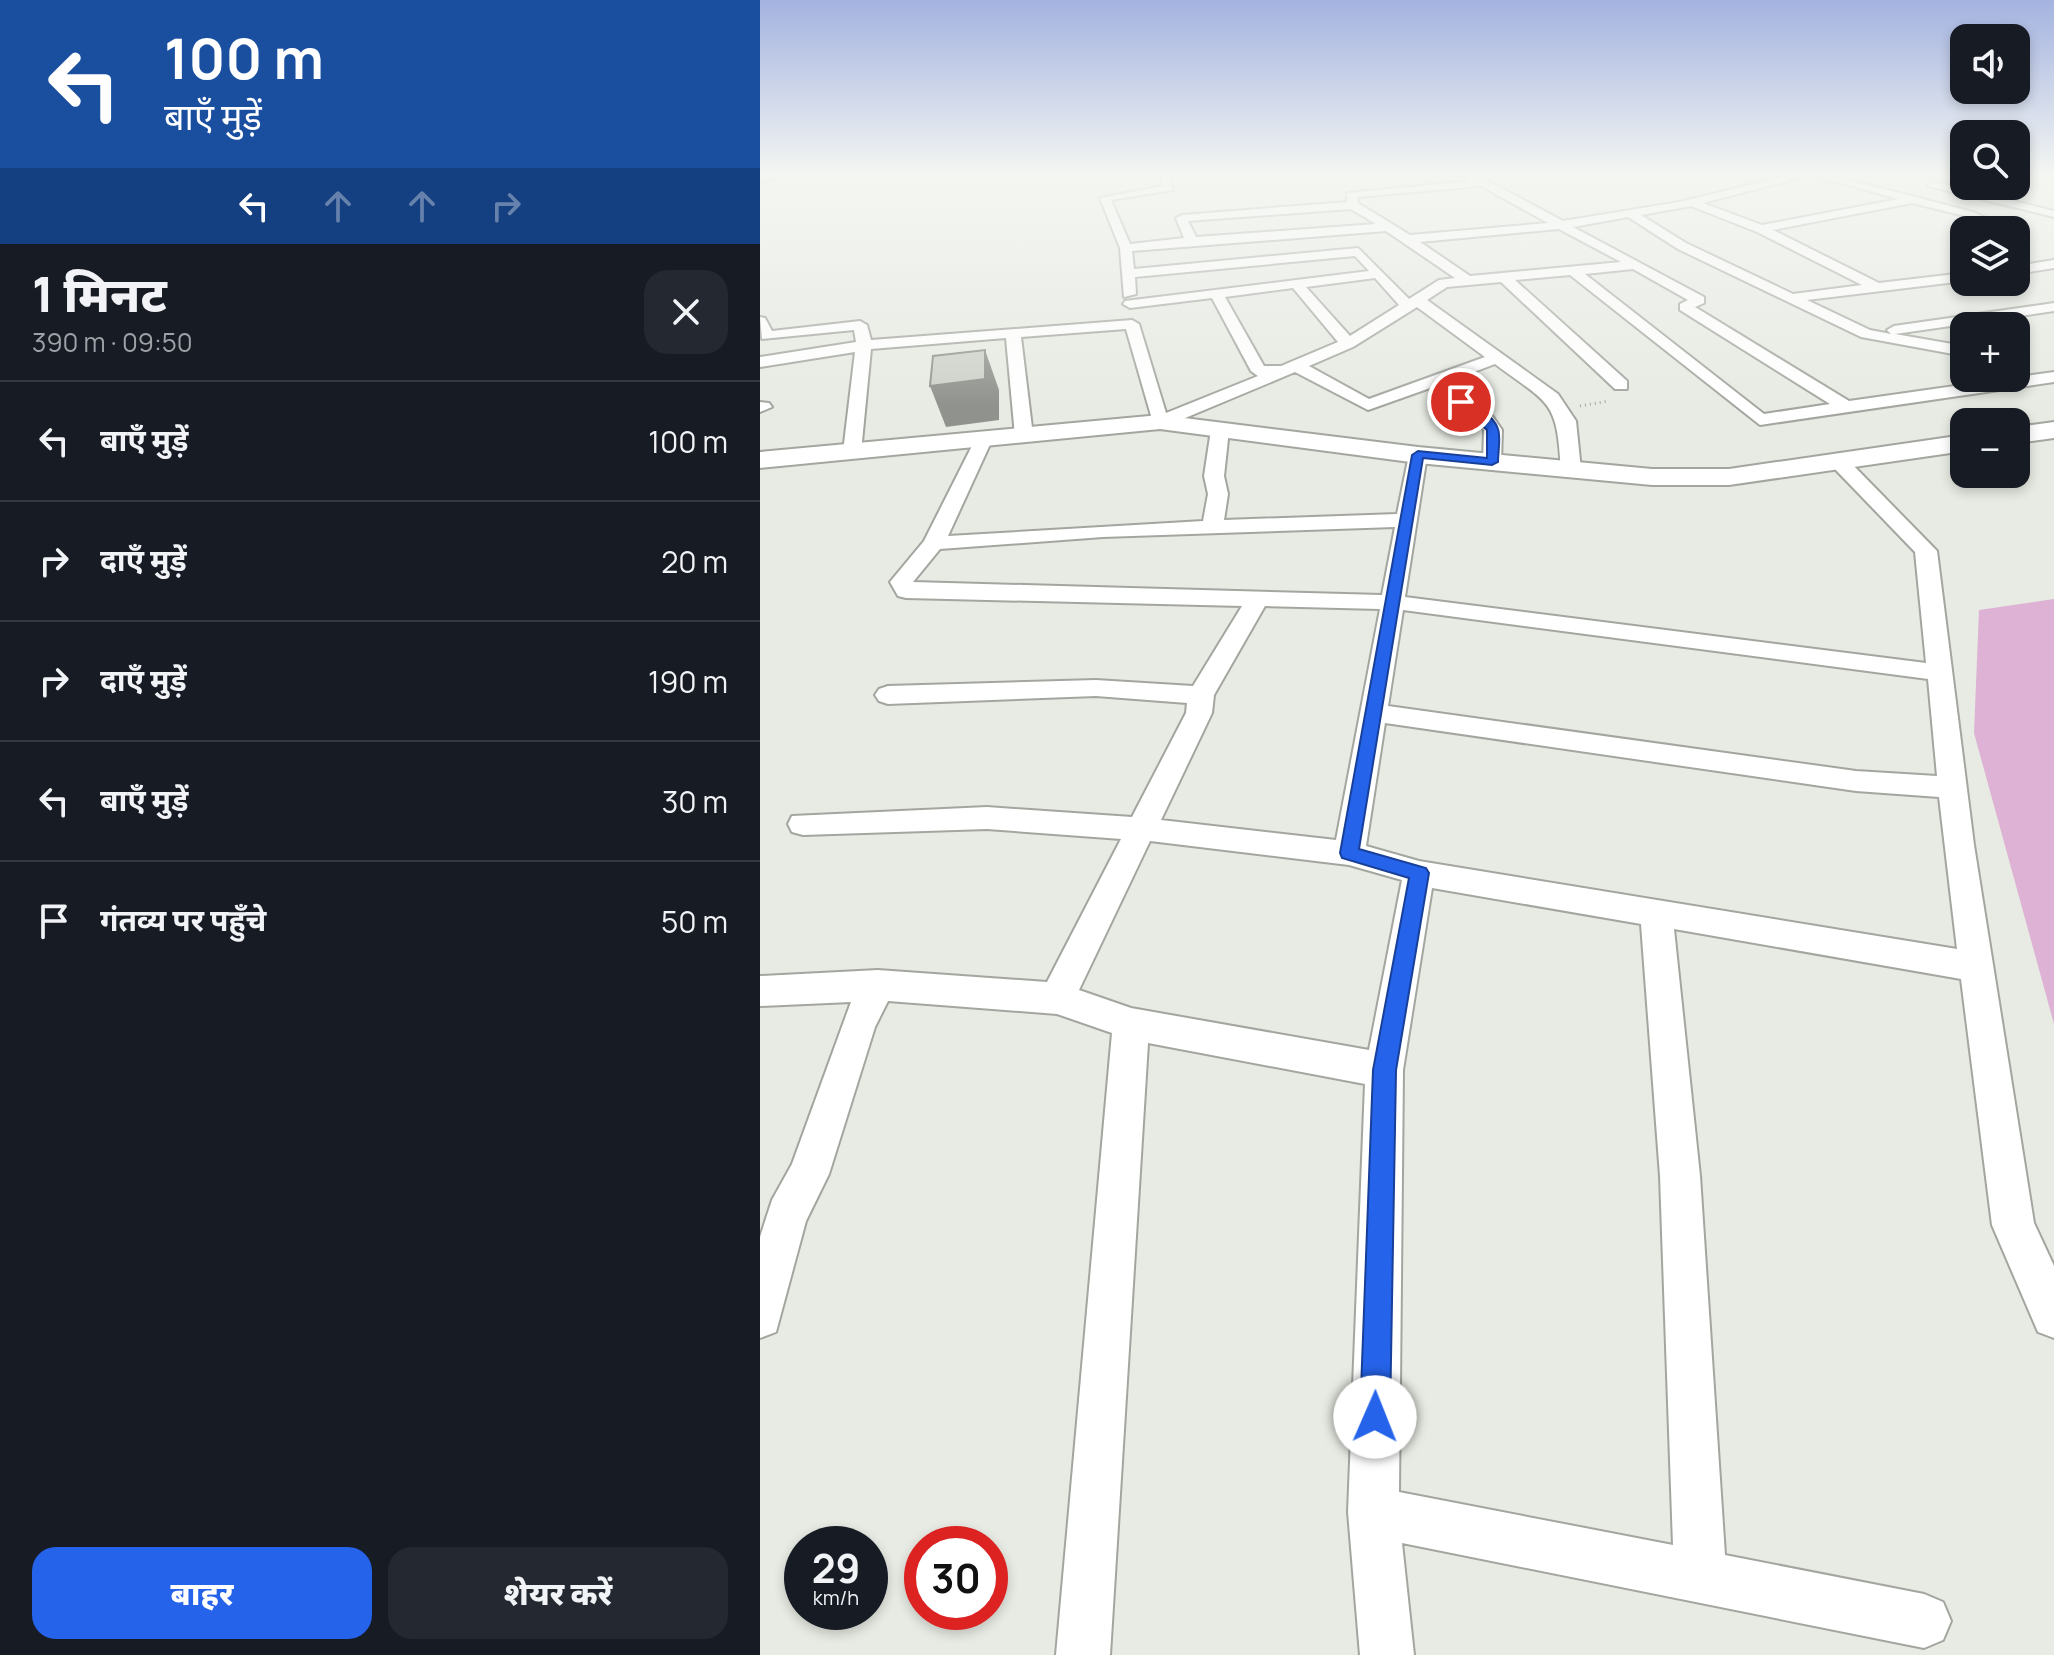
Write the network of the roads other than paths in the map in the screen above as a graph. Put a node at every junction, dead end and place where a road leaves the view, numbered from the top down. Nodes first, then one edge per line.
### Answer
1 (1126, 252) edge
2 (1356, 252) edge
3 (1358, 252) edge
4 (1427, 252) edge
5 (1612, 252) edge
6 (1695, 252) edge
7 (1807, 252) edge
8 (2054, 264) edge
9 (1635, 265) junction
10 (2030, 268) edge
11 (1573, 271) junction
12 (1128, 274) junction
13 (1379, 274) junction
14 (1504, 277) junction
15 (1950, 279) edge
16 (1468, 281) junction
17 (1296, 284) junction
18 (1878, 288) junction
19 (1217, 294) junction
20 (1792, 298) junction
21 (1413, 303) junction
22 (1130, 304) junction
23 (2054, 307) edge
24 (760, 321) edge
25 (1132, 324) junction
26 (1013, 333) junction
27 (1866, 334) junction
28 (1348, 344) junction
29 (864, 345) junction
30 (1950, 349) edge
31 (1499, 357) junction
32 (760, 362) edge
33 (2030, 363) edge
34 (1289, 368) junction
35 (2053, 369) edge
36 (1433, 382) junction
37 (1621, 385) road end
38 (1846, 407) junction
39 (1160, 422) junction
40 (1220, 430) junction
41 (2054, 430) edge
42 (2030, 433) edge
43 (1024, 436) junction
44 (983, 440) junction
45 (1950, 445) edge
46 (852, 452) junction
47 (1418, 455) junction
48 (760, 460) edge
49 (1492, 462) junction
50 (1840, 463) junction
51 (1571, 470) junction
52 (1407, 520) junction
53 (1213, 526) junction
54 (934, 543) junction
55 (1259, 597) junction
56 (1392, 602) junction
57 (1940, 673) junction
58 (888, 695) dead end
59 (1201, 695) junction
60 (1374, 713) junction
61 (1952, 788) junction
62 (803, 824) dead end
63 (1144, 829) junction
64 (1349, 853) junction
65 (1419, 873) junction
66 (1656, 913) junction
67 (1976, 967) junction
68 (878, 985) junction
69 (760, 991) edge
70 (1057, 998) junction
71 (1131, 1024) junction
72 (1384, 1070) junction
73 (773, 1216) edge
74 (760, 1316) edge
75 (2054, 1316) edge
76 (1373, 1512) junction
77 (1700, 1575) junction
78 (1924, 1621) dead end
79 (1083, 1655) edge
80 (1387, 1655) edge

1 - 12 street
2 - 12 street
3 - 13 street
4 - 16 street
5 - 9 street
6 - 20 street
7 - 18 street
8 - 10 street
9 - 11 street
9 - 38 street
11 - 14 street
11 - 38 street
12 - 22 street
13 - 17 street
13 - 21 street
14 - 16 street
14 - 37 street
15 - 18 street
16 - 21 street
17 - 19 street
17 - 28 street
18 - 20 street
19 - 22 street
19 - 34 street
20 - 27 street
21 - 28 street
21 - 31 street
22 - 25 street
23 - 27 street
24 - 29 street
25 - 26 street
25 - 39 street
26 - 29 street
26 - 43 street
27 - 30 street
28 - 34 street
29 - 32 street
29 - 46 street
31 - 36 street
31 - 51 street
33 - 35 street
34 - 36 street
34 - 39 street
35 - 38 street
36 - 49 street
39 - 40 street
39 - 43 street
40 - 47 street
40 - 53 street
41 - 42 street
43 - 44 street
44 - 46 street
44 - 54 street
45 - 50 street
46 - 48 street
47 - 49 street
47 - 52 street
49 - 51 street
50 - 51 street
50 - 57 street
52 - 53 street
52 - 56 street
53 - 54 street
54 - 55 street
55 - 56 street
55 - 59 street
56 - 57 street
56 - 60 street
57 - 61 street
58 - 59 street
59 - 63 street
60 - 61 street
60 - 64 street
61 - 67 street
62 - 63 street
63 - 64 street
63 - 70 street
64 - 65 street
65 - 66 street
65 - 72 street
66 - 67 street
66 - 77 street
67 - 75 street
68 - 69 street
68 - 70 street
68 - 73 street
70 - 71 street
71 - 72 street
71 - 79 street
72 - 76 street
73 - 74 street
76 - 77 street
76 - 80 street
77 - 78 street

